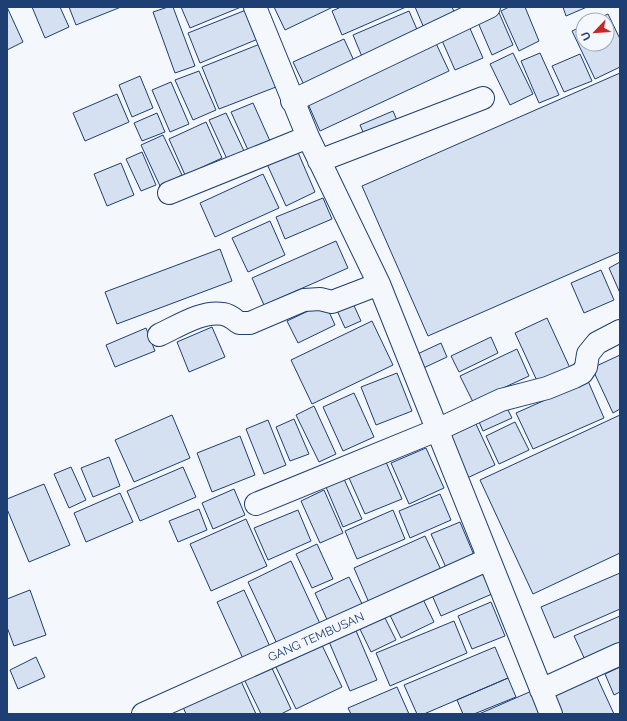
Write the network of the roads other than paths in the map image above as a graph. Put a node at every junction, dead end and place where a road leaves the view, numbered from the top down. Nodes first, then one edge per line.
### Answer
1 (255, 7) edge
2 (489, 7) edge
3 (484, 98) dead end
4 (292, 101) junction
5 (308, 138) junction
6 (319, 161) junction
7 (169, 193) dead end
8 (378, 284) junction
9 (620, 331) edge
10 (158, 335) dead end
11 (437, 430) junction
12 (256, 504) dead end
13 (489, 559) junction
14 (620, 654) edge
15 (541, 690) junction
16 (142, 714) edge
17 (551, 714) edge

1 - 4 street
2 - 4 street
3 - 6 street
4 - 5 street
5 - 6 street
5 - 7 street
6 - 8 street
8 - 10 street
8 - 11 street
9 - 11 street
11 - 12 street
11 - 13 street
13 - 15 street
13 - 16 street, GANG TEMBUSAN
14 - 15 street
15 - 17 street

